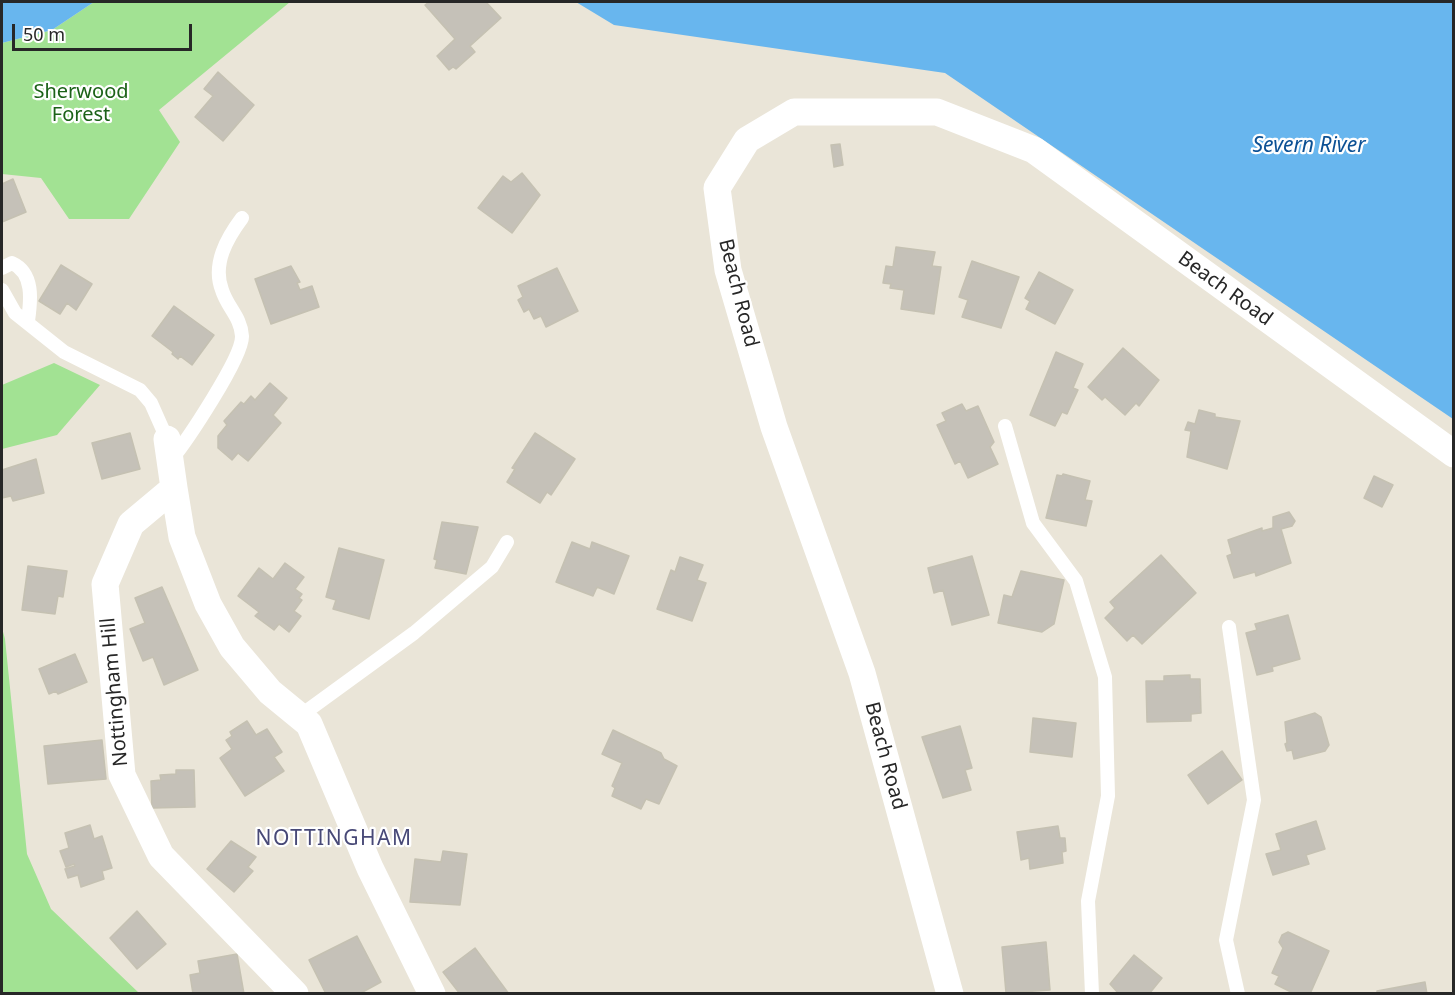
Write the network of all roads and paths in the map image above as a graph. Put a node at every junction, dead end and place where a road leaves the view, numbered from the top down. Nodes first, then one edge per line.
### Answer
1 (242, 218) dead end
2 (2, 268) edge
3 (2, 290) edge
4 (28, 321) junction
5 (1005, 426) dead end
6 (1454, 454) edge
7 (170, 463) junction
8 (507, 542) dead end
9 (1229, 627) dead end
10 (300, 716) junction
11 (295, 993) edge
12 (432, 993) edge
13 (950, 993) edge
14 (1092, 993) edge
15 (1238, 993) edge

1 - 7 lane, Nottingham Hill
2 - 4 lane
3 - 4 lane
4 - 7 lane
5 - 14 lane
6 - 13 street, Beach Road
7 - 10 street
7 - 11 street, Nottingham Hill
8 - 10 lane
9 - 15 lane
10 - 12 street

